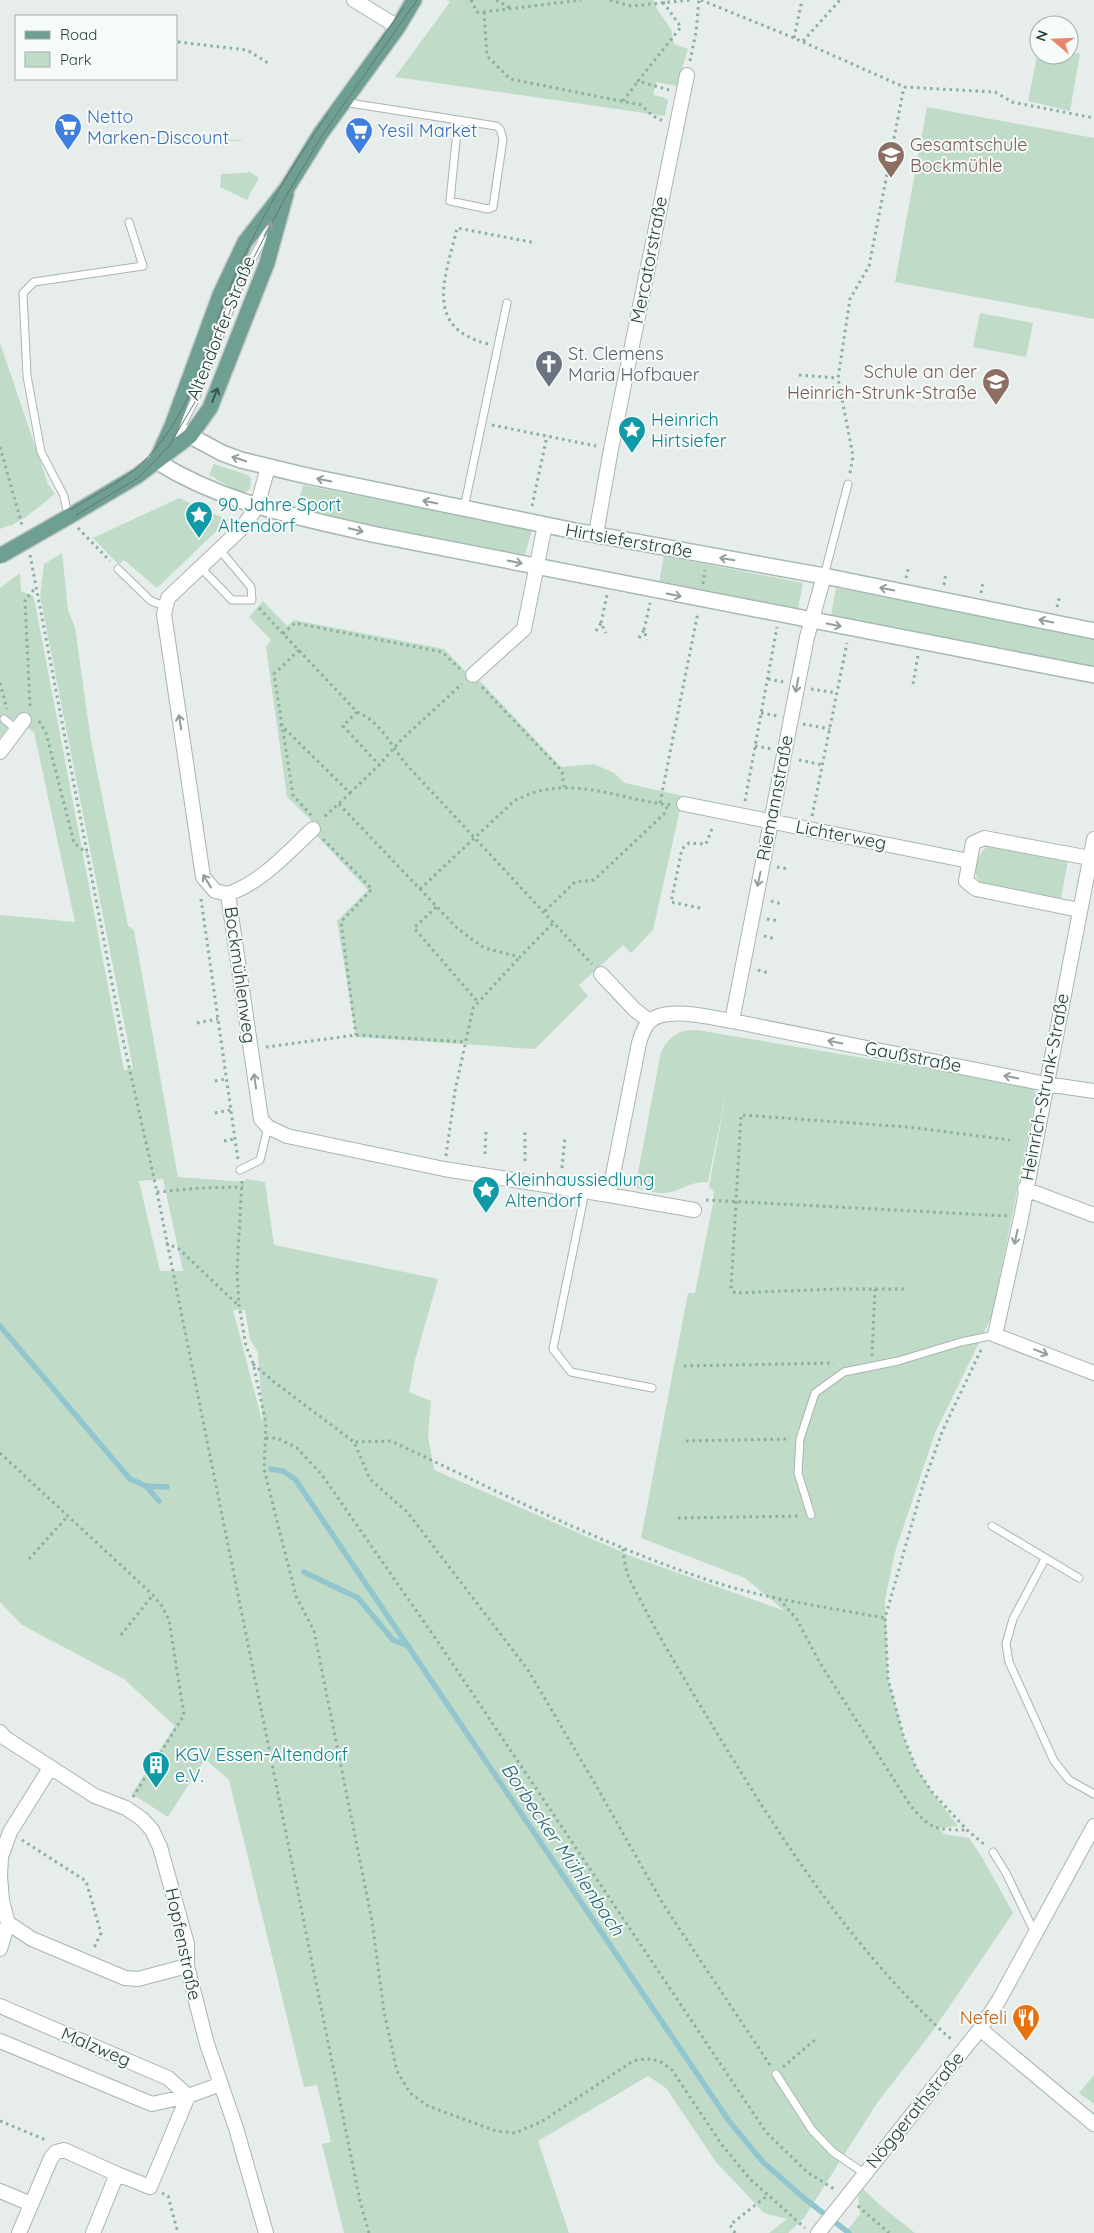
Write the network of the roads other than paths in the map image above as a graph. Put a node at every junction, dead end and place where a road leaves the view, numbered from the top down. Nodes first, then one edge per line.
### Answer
1 (354, 0) edge
2 (414, 0) edge
3 (398, 27) junction
4 (686, 75) road end
5 (343, 102) junction
6 (458, 121) junction
7 (287, 188) junction
8 (129, 222) dead end
9 (508, 303) dead end
10 (180, 431) junction
11 (156, 461) junction
12 (268, 467) junction
13 (848, 484) road end
14 (257, 507) junction
15 (464, 508) junction
16 (68, 516) junction
17 (545, 525) junction
18 (596, 534) junction
19 (218, 550) junction
20 (0, 556) edge
21 (200, 567) junction
22 (536, 567) junction
23 (118, 568) road end
24 (824, 576) junction
25 (165, 606) junction
26 (812, 621) junction
27 (1094, 631) edge
28 (1094, 675) edge
29 (471, 676) road end
30 (4, 719) road end
31 (25, 721) joint
32 (0, 752) edge
33 (684, 804) dead end
34 (770, 822) junction
35 (313, 829) road end
36 (1094, 839) edge
37 (1090, 858) junction
38 (968, 861) junction
39 (1090, 882) edge
40 (228, 894) junction
41 (1079, 910) junction
42 (601, 974) road end
43 (649, 1021) junction
44 (732, 1021) junction
45 (1046, 1084) junction
46 (1094, 1090) edge
47 (268, 1127) junction
48 (240, 1170) road end
49 (1026, 1189) junction
50 (585, 1192) junction
51 (609, 1195) junction
52 (694, 1210) road end
53 (1094, 1215) edge
54 (995, 1335) junction
55 (1094, 1373) edge
56 (652, 1388) dead end
57 (811, 1515) road end
58 (992, 1526) dead end
59 (1045, 1560) junction
60 (1079, 1578) dead end
61 (0, 1732) edge
62 (50, 1768) junction
63 (1094, 1794) edge
64 (1094, 1826) edge
65 (993, 1852) road end
66 (8, 1923) junction
67 (1036, 1934) junction
68 (0, 1949) edge
69 (187, 1966) junction
70 (0, 2006) edge
71 (980, 2029) junction
72 (0, 2041) edge
73 (776, 2074) road end
74 (221, 2084) junction
75 (188, 2096) junction
76 (1094, 2124) edge
77 (864, 2173) junction
78 (117, 2174) junction
79 (0, 2190) edge
80 (30, 2204) junction
81 (816, 2232) edge
82 (19, 2233) edge
83 (93, 2233) edge
84 (266, 2233) edge

1 - 3 street
2 - 3 main road, Altendorfer Straße
3 - 5 main road, Altendorfer Straße
4 - 18 street, Mercatorstraße
5 - 6 lane
5 - 7 main road, Altendorfer Straße
6 - 6 lane
7 - 10 main road, Altendorfer Straße
10 -> 7 main road, Altendorfer Straße
8 - 16 lane
9 - 15 lane
10 - 11 main road, Altendorfer Straße
12 -> 10 main road, Hirtsieferstraße
11 - 14 main road
11 - 16 main road, Altendorfer Straße
12 - 14 street
15 -> 12 main road, Hirtsieferstraße
13 - 24 lane
14 - 19 street
14 -> 22 main road
15 - 17 main road, Hirtsieferstraße
16 - 20 main road, Altendorfer Straße, bridge
17 - 18 main road, Hirtsieferstraße
17 - 22 street
24 -> 18 main road, Hirtsieferstraße
19 - 21 street
19 - 21 lane
21 - 25 street
22 -> 26 main road
22 - 29 street
23 - 25 lane
24 - 26 street, Riemannstraße
27 -> 24 main road, Hirtsieferstraße
40 -> 25 street, Bockmühlenweg
26 -> 28 main road
26 -> 34 street, Riemannstraße
30 - 31 lane
31 - 32 street
33 - 34 street, Lichterweg
34 - 38 street, Lichterweg
34 -> 44 street, Riemannstraße
35 - 40 street
36 - 37 street, Heinrich-Strunk-Straße
37 - 38 street
37 - 39 street, Heinrich-Strunk-Straße
38 - 41 street
39 - 41 street, Heinrich-Strunk-Straße
47 -> 40 street, Bockmühlenweg
41 - 45 street, Heinrich-Strunk-Straße
42 - 43 street
43 - 44 street, Gaußstraße
43 - 51 street
45 -> 44 street, Gaußstraße
45 - 46 street, Gaußstraße
45 - 49 street, Heinrich-Strunk-Straße
47 - 48 lane
47 - 50 street
49 - 53 street
49 -> 54 street, Heinrich-Strunk-Straße
50 - 51 street
50 - 56 lane
51 - 52 street
54 -> 55 street
54 - 57 lane
58 - 59 lane
59 - 60 lane
59 - 63 lane
61 - 62 street, Hopfenstraße
62 - 66 street
62 - 69 street, Hopfenstraße
64 - 67 street, Nöggerathstraße
65 - 67 lane
66 - 68 street
66 - 69 street
67 - 71 street, Nöggerathstraße
69 - 74 street, Hopfenstraße
70 - 75 street, Malzweg
71 - 76 street
71 - 77 street, Nöggerathstraße
72 - 75 street, Malzweg
73 - 77 lane
74 - 75 street, Malzweg
74 - 84 street, Hopfenstraße
75 - 78 street
77 - 81 street, Nöggerathstraße
78 - 80 street
78 - 83 street
79 - 80 street
80 - 82 street

